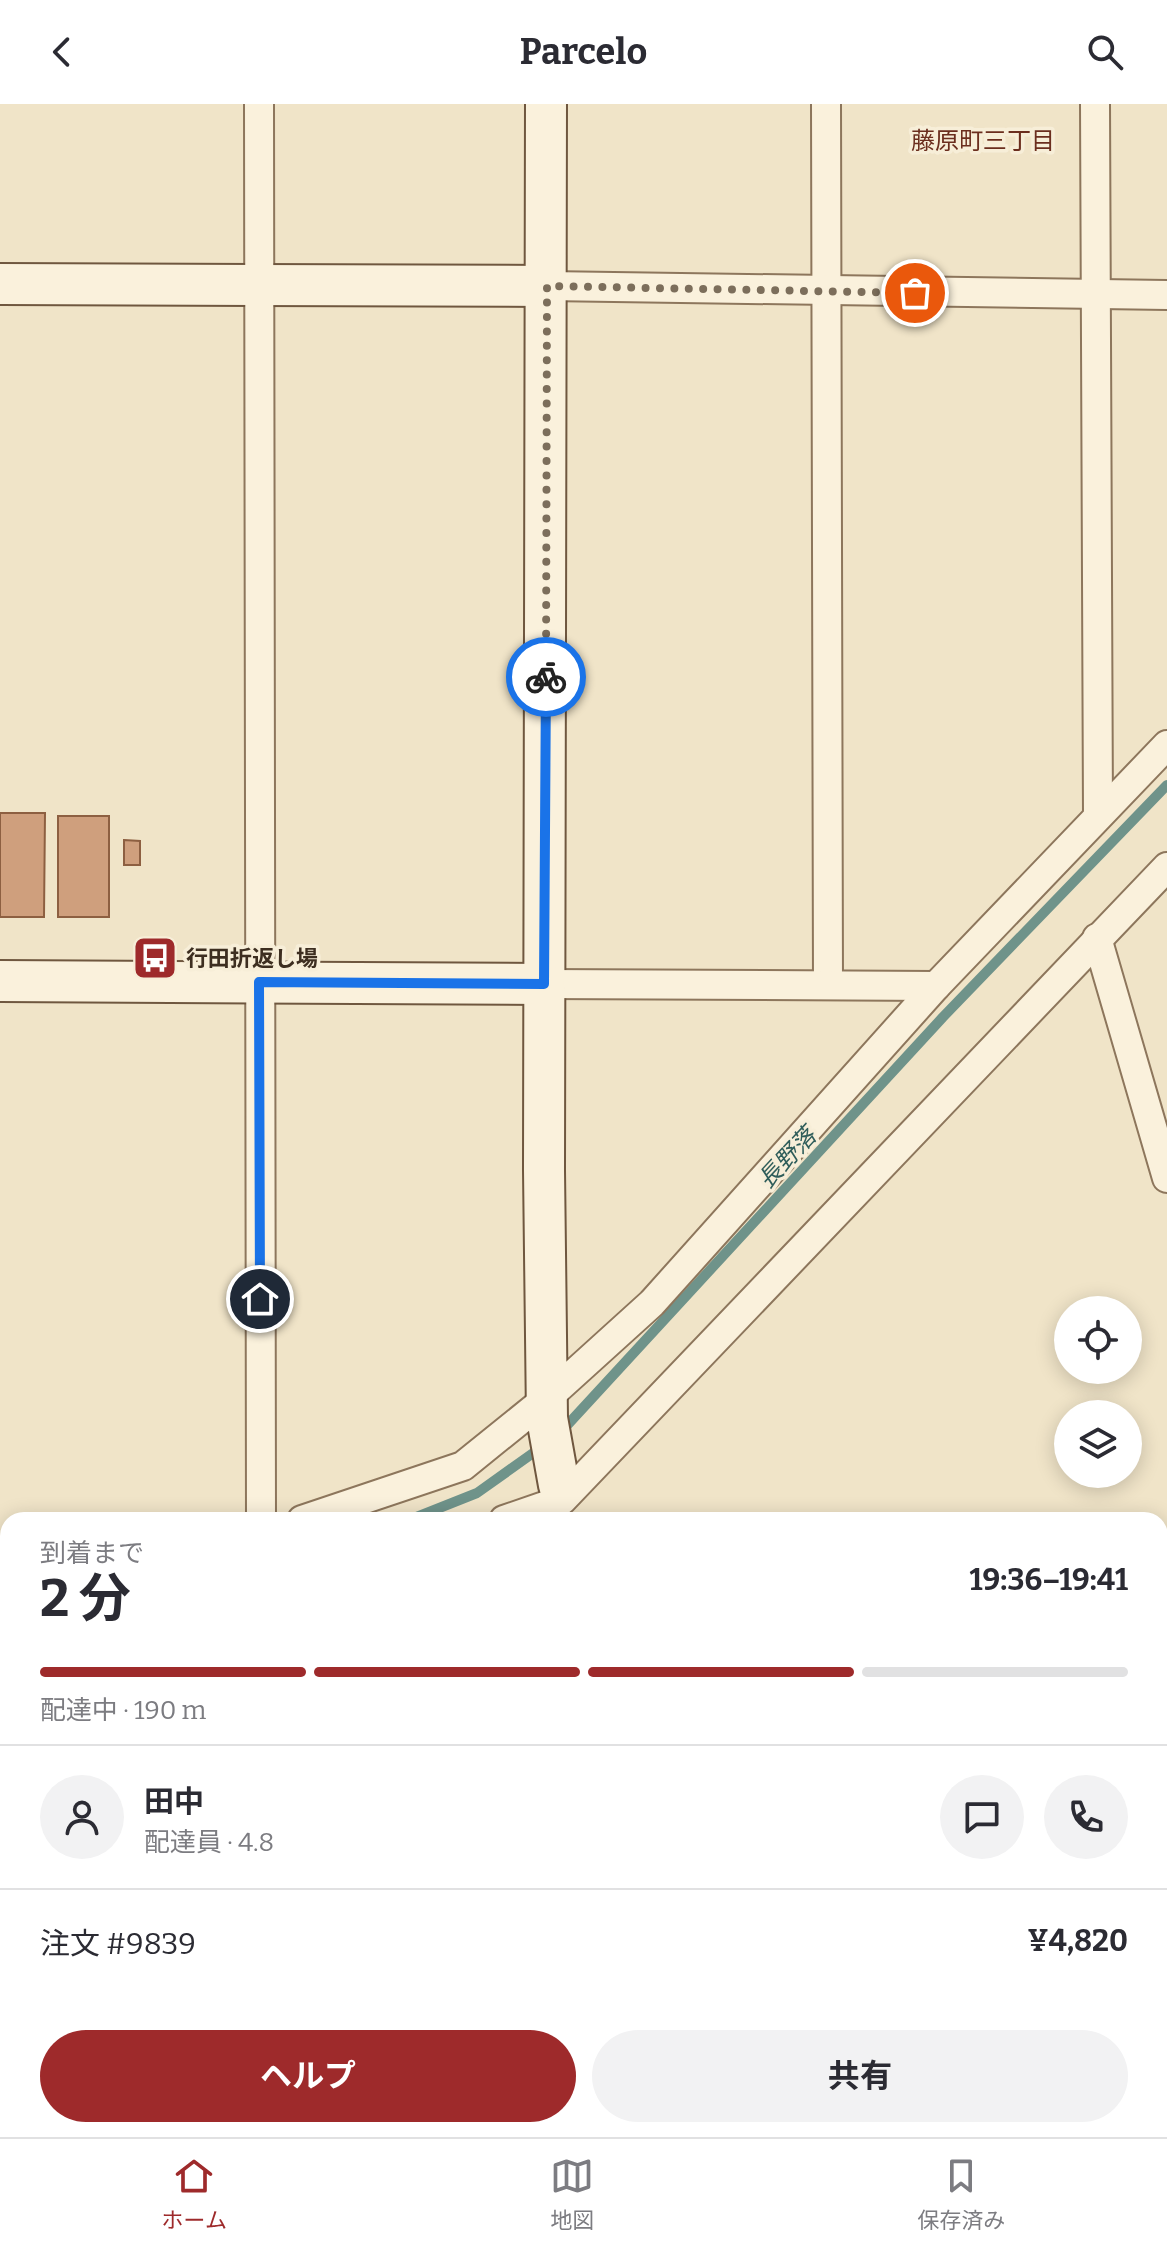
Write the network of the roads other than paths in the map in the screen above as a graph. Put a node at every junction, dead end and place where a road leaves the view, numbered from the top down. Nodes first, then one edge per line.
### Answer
1 (259, 104) edge
2 (546, 104) edge
3 (826, 104) edge
4 (1095, 104) edge
5 (0, 284) edge
6 (259, 285) junction
7 (547, 286) junction
8 (826, 293) junction
9 (1093, 294) junction
10 (1167, 295) edge
11 (1167, 745) edge
12 (1098, 815) junction
13 (1167, 867) edge
14 (1097, 938) junction
15 (0, 981) edge
16 (259, 982) junction
17 (544, 984) junction
18 (828, 985) junction
19 (936, 986) junction
20 (1167, 1178) edge
21 (547, 1408) junction
22 (563, 1501) edge
23 (261, 1512) edge
24 (326, 1512) edge
25 (529, 1512) edge

1 - 6 street
2 - 7 street
3 - 8 street
4 - 9 street
5 - 6 street
6 - 7 street
6 - 16 street
7 - 8 street
7 - 17 street
8 - 9 street
8 - 18 street
9 - 10 street
9 - 12 street
11 - 12 street
12 - 19 street
13 - 14 street
14 - 20 street
14 - 22 street
15 - 16 street
16 - 17 street
16 - 23 street
17 - 18 street
17 - 21 street
18 - 19 street
19 - 21 street
21 - 22 street
21 - 24 street
22 - 25 street

